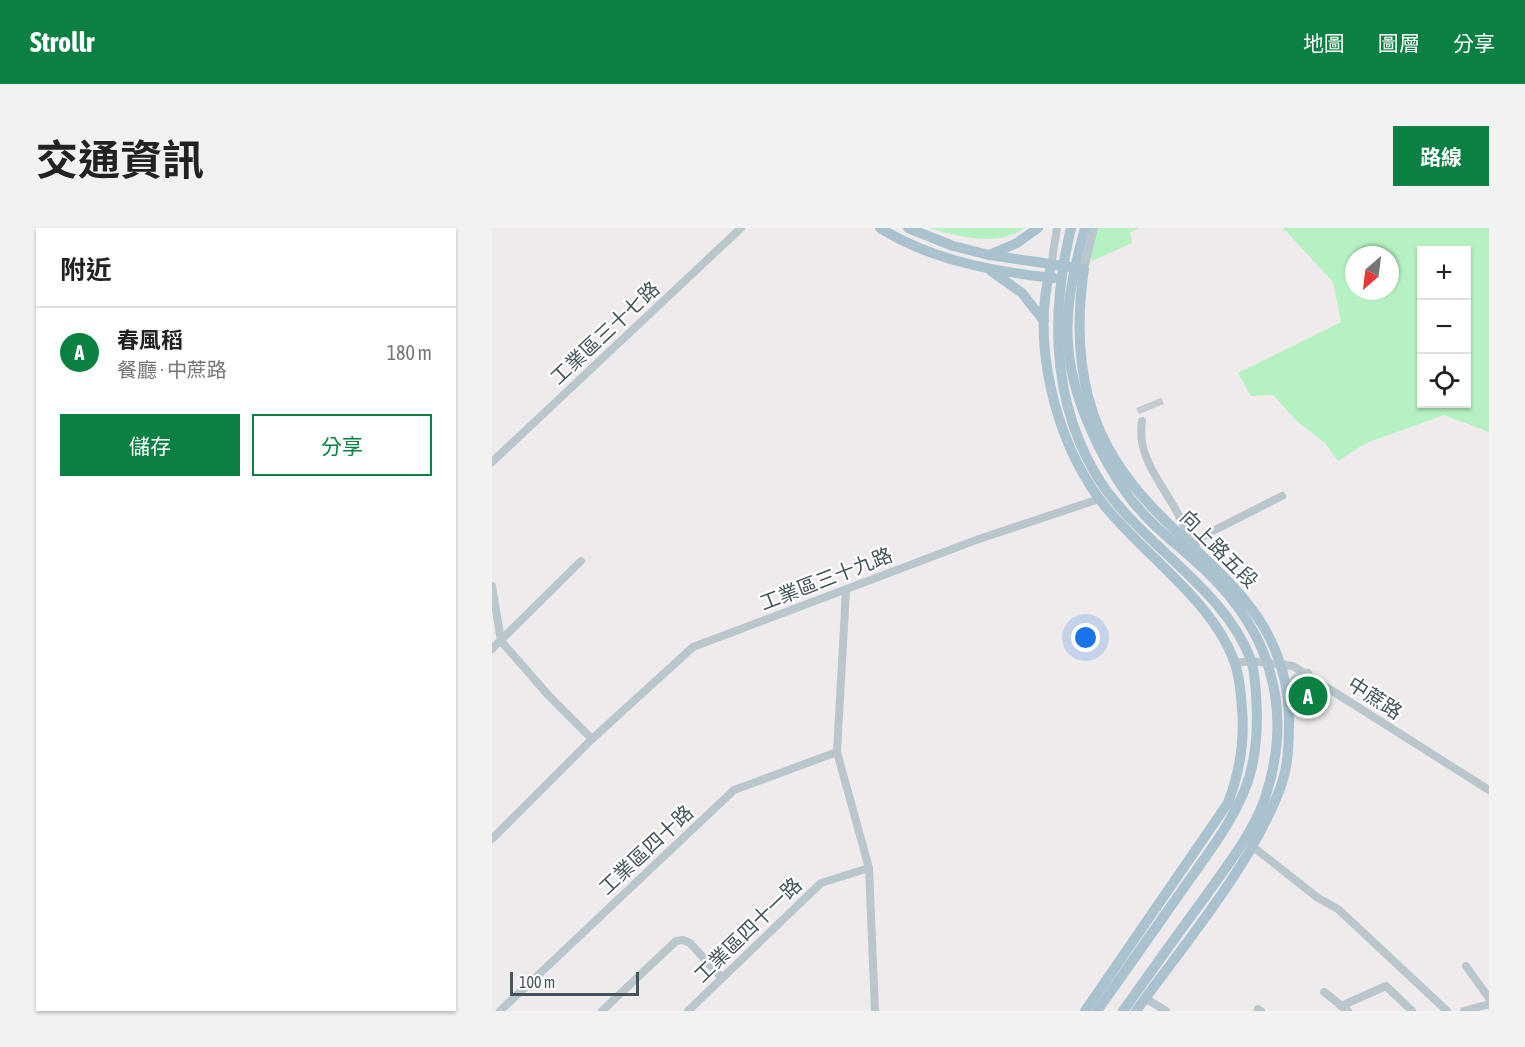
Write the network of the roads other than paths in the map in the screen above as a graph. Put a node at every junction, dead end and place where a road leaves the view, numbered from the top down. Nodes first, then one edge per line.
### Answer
1 (741, 228) edge
2 (880, 228) edge
3 (908, 228) edge
4 (1038, 228) edge
5 (1057, 228) edge
6 (1071, 228) edge
7 (1085, 228) edge
8 (1094, 228) edge
9 (989, 255) junction
10 (988, 269) junction
11 (1070, 273) junction
12 (1048, 278) junction
13 (1044, 321) junction
14 (1142, 421) dead end
15 (492, 462) edge
16 (1282, 496) dead end
17 (1099, 499) junction
18 (1193, 547) junction
19 (581, 561) dead end
20 (492, 586) edge
21 (846, 590) junction
22 (501, 641) junction
23 (492, 649) edge
24 (1251, 661) junction
25 (1269, 662) junction
26 (1235, 663) junction
27 (1282, 663) junction
28 (1308, 673) junction
29 (1288, 687) junction
30 (592, 739) junction
31 (837, 752) junction
32 (1489, 790) edge
33 (492, 840) edge
34 (1252, 846) junction
35 (869, 868) junction
36 (1466, 966) dead end
37 (722, 978) junction
38 (1324, 992) dead end
39 (1145, 998) junction
40 (1489, 998) edge
41 (1489, 1004) edge
42 (1344, 1008) edge
43 (501, 1011) edge
44 (602, 1011) edge
45 (688, 1011) edge
46 (875, 1011) edge
47 (1086, 1011) edge
48 (1097, 1011) edge
49 (1123, 1011) edge
50 (1136, 1011) edge
51 (1166, 1011) edge
52 (1412, 1011) edge
53 (1447, 1011) edge
54 (1464, 1011) edge

1 - 15 street, 工業區三十七路
2 - 10 main road
3 - 9 main road
4 - 9 main road
5 - 11 street, 向上路五段
6 - 11 main road, 向上路五段
7 - 11 main road, 向上路五段
8 - 11 street, 向上路五段
9 - 11 main road
10 - 12 main road
10 - 13 main road
11 - 12 main road
11 - 18 main road, 向上路五段
11 - 24 main road, 向上路五段
11 - 25 main road, 向上路五段
12 - 13 main road
13 - 17 main road
14 - 18 street
16 - 18 street
17 - 21 street, 工業區三十九路
17 - 26 main road
18 - 27 main road, 向上路五段
19 - 22 street
20 - 22 street
21 - 30 street, 工業區三十九路
21 - 31 street
22 - 23 street
22 - 30 street
24 - 25 street, 中蔗路
24 - 26 street, 中蔗路
24 - 48 main road, 向上路五段
25 - 27 street, 中蔗路
25 - 49 main road, 向上路五段
26 - 47 main road
27 - 28 street, 中蔗路
27 - 29 main road, 向上路五段
28 - 29 street
28 - 32 street, 中蔗路
29 - 34 main road, 向上路五段
30 - 33 street, 工業區三十九路
31 - 35 street
31 - 43 street, 工業區四十路
34 - 39 main road, 向上路五段
34 - 53 street
35 - 37 street, 工業區四十一路
35 - 46 street
36 - 40 street
37 - 44 street
37 - 45 street, 工業區四十一路
38 - 42 street
39 - 50 main road, 向上路五段
39 - 51 street
41 - 54 street
42 - 52 street

